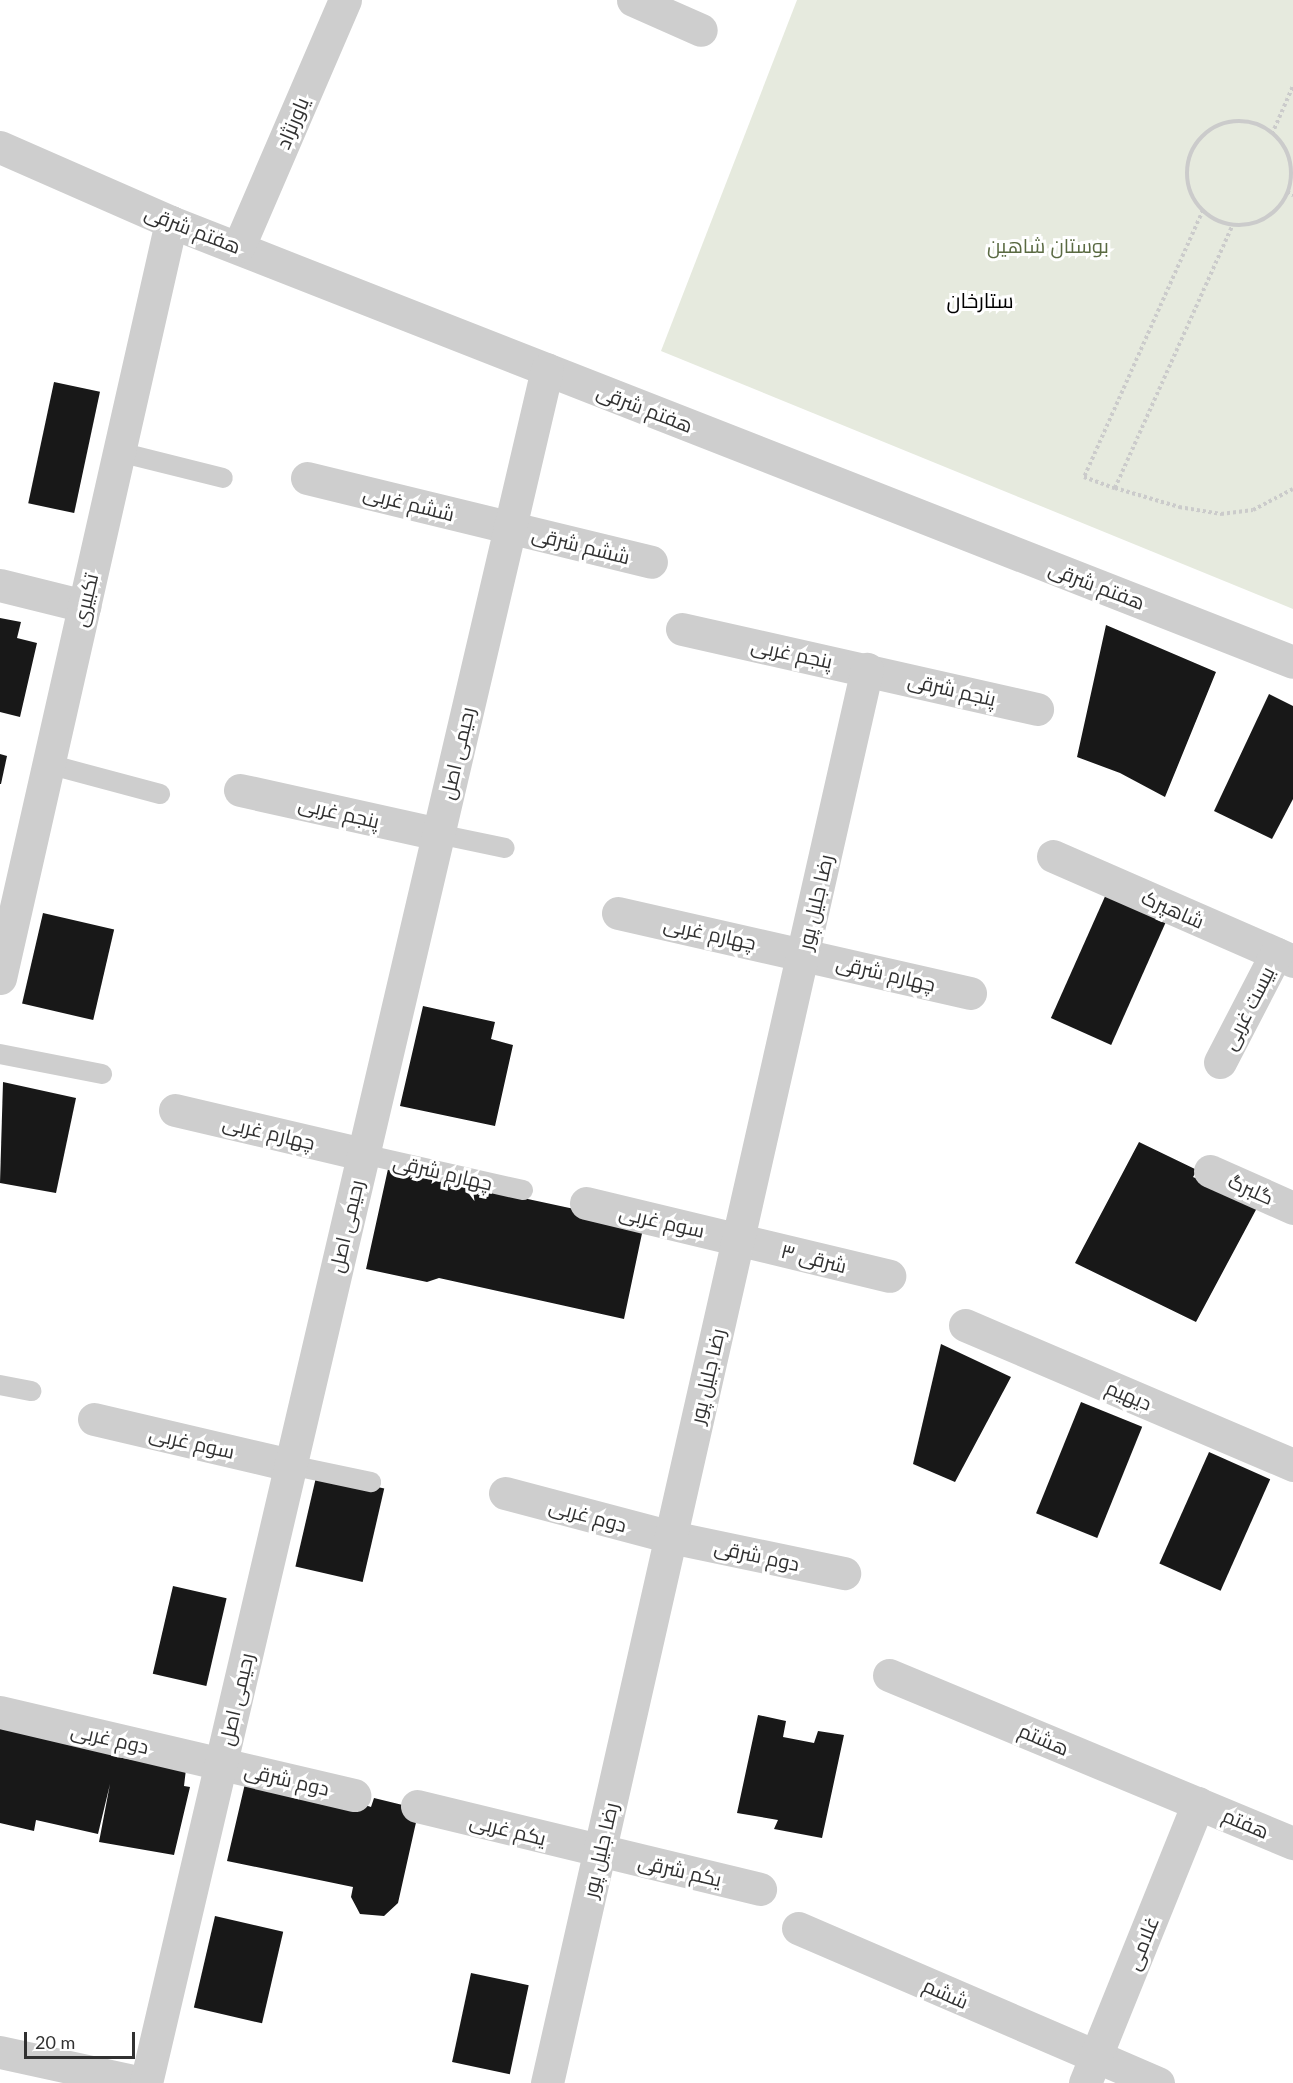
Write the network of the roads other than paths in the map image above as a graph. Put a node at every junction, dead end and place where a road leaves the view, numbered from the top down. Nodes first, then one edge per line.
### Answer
1 (345, 0) edge
2 (633, 0) edge
3 (701, 30) dead end
4 (0, 147) edge
5 (171, 222) junction
6 (239, 246) junction
7 (547, 369) junction
8 (118, 452) junction
9 (223, 478) dead end
10 (307, 478) dead end
11 (510, 527) junction
12 (651, 562) dead end
13 (0, 585) edge
14 (84, 606) junction
15 (682, 629) dead end
16 (1293, 662) edge
17 (867, 669) junction
18 (1037, 710) dead end
19 (48, 764) junction
20 (240, 790) dead end
21 (160, 794) dead end
22 (438, 834) junction
23 (505, 848) dead end
24 (1053, 856) dead end
25 (618, 913) dead end
26 (5, 929) edge
27 (803, 953) junction
28 (1284, 958) edge
29 (0, 978) edge
30 (970, 993) dead end
31 (0, 1054) edge
32 (1220, 1062) dead end
33 (102, 1074) dead end
34 (175, 1110) dead end
35 (363, 1154) junction
36 (1210, 1171) dead end
37 (523, 1190) dead end
38 (586, 1203) dead end
39 (1293, 1208) edge
40 (738, 1239) junction
41 (889, 1276) dead end
42 (965, 1325) dead end
43 (0, 1384) edge
44 (31, 1391) dead end
45 (94, 1419) dead end
46 (290, 1465) junction
47 (1293, 1466) edge
48 (371, 1482) dead end
49 (505, 1493) dead end
50 (671, 1537) junction
51 (844, 1573) dead end
52 (889, 1675) dead end
53 (0, 1712) edge
54 (221, 1763) junction
55 (354, 1795) dead end
56 (1198, 1803) junction
57 (417, 1806) dead end
58 (1293, 1843) edge
59 (600, 1852) junction
60 (760, 1888) dead end
61 (798, 1928) dead end
62 (0, 2052) edge
63 (1090, 2071) edge
64 (144, 2083) edge
65 (547, 2083) edge
66 (1158, 2083) edge

1 - 6 street, یاورنژاد
2 - 3 street
4 - 5 street, هفتم شرقی
5 - 6 street, هفتم شرقی
5 - 8 street, تکبیری
6 - 7 street, هفتم شرقی
7 - 11 street, رحیمی اصل
7 - 16 street, هفتم شرقی
8 - 9 lane
8 - 14 street, تکبیری
10 - 11 street, ششم غربی
11 - 12 street, ششم شرقی
11 - 22 street, رحیمی اصل
13 - 14 street
14 - 19 street, تکبیری
15 - 17 street, پنجم غربی
17 - 18 street, پنجم شرقی
17 - 27 street, رضا جلیل پور
19 - 21 lane
19 - 26 street, تکبیری
20 - 22 street, پنجم غربی
22 - 23 lane
22 - 35 street, رحیمی اصل
24 - 28 street, شاهپرک
25 - 27 street, چهارم غربی
26 - 29 street, تکبیری
27 - 30 street, چهارم شرقی
27 - 40 street, رضا جلیل پور
28 - 32 street, بیست غربی
31 - 33 lane
34 - 35 street, چهارم غربی
35 - 37 lane, چهارم شرقی
35 - 46 street, رحیمی اصل
36 - 39 street, گلبرگ
38 - 40 street, سوم غربی
40 - 41 street, ۳ شرقی
40 - 50 street, رضا جلیل پور
42 - 47 street, دیهیم
43 - 44 lane
45 - 46 street, سوم غربی
46 - 48 lane
46 - 54 street, رحیمی اصل
49 - 50 street, دوم غربی
50 - 51 street, دوم شرقی
50 - 59 street, رضا جلیل پور
52 - 56 street, هشتم
53 - 54 street, دوم غربی
54 - 55 street, دوم شرقی
54 - 64 street, رحیمی اصل
56 - 58 street, هفتم
56 - 63 street, غلامی
57 - 59 street, یکم غربی
59 - 60 street, یکم شرقی
59 - 65 street, رضا جلیل پور
61 - 63 street, ششم
62 - 64 street
63 - 66 street, ششم

